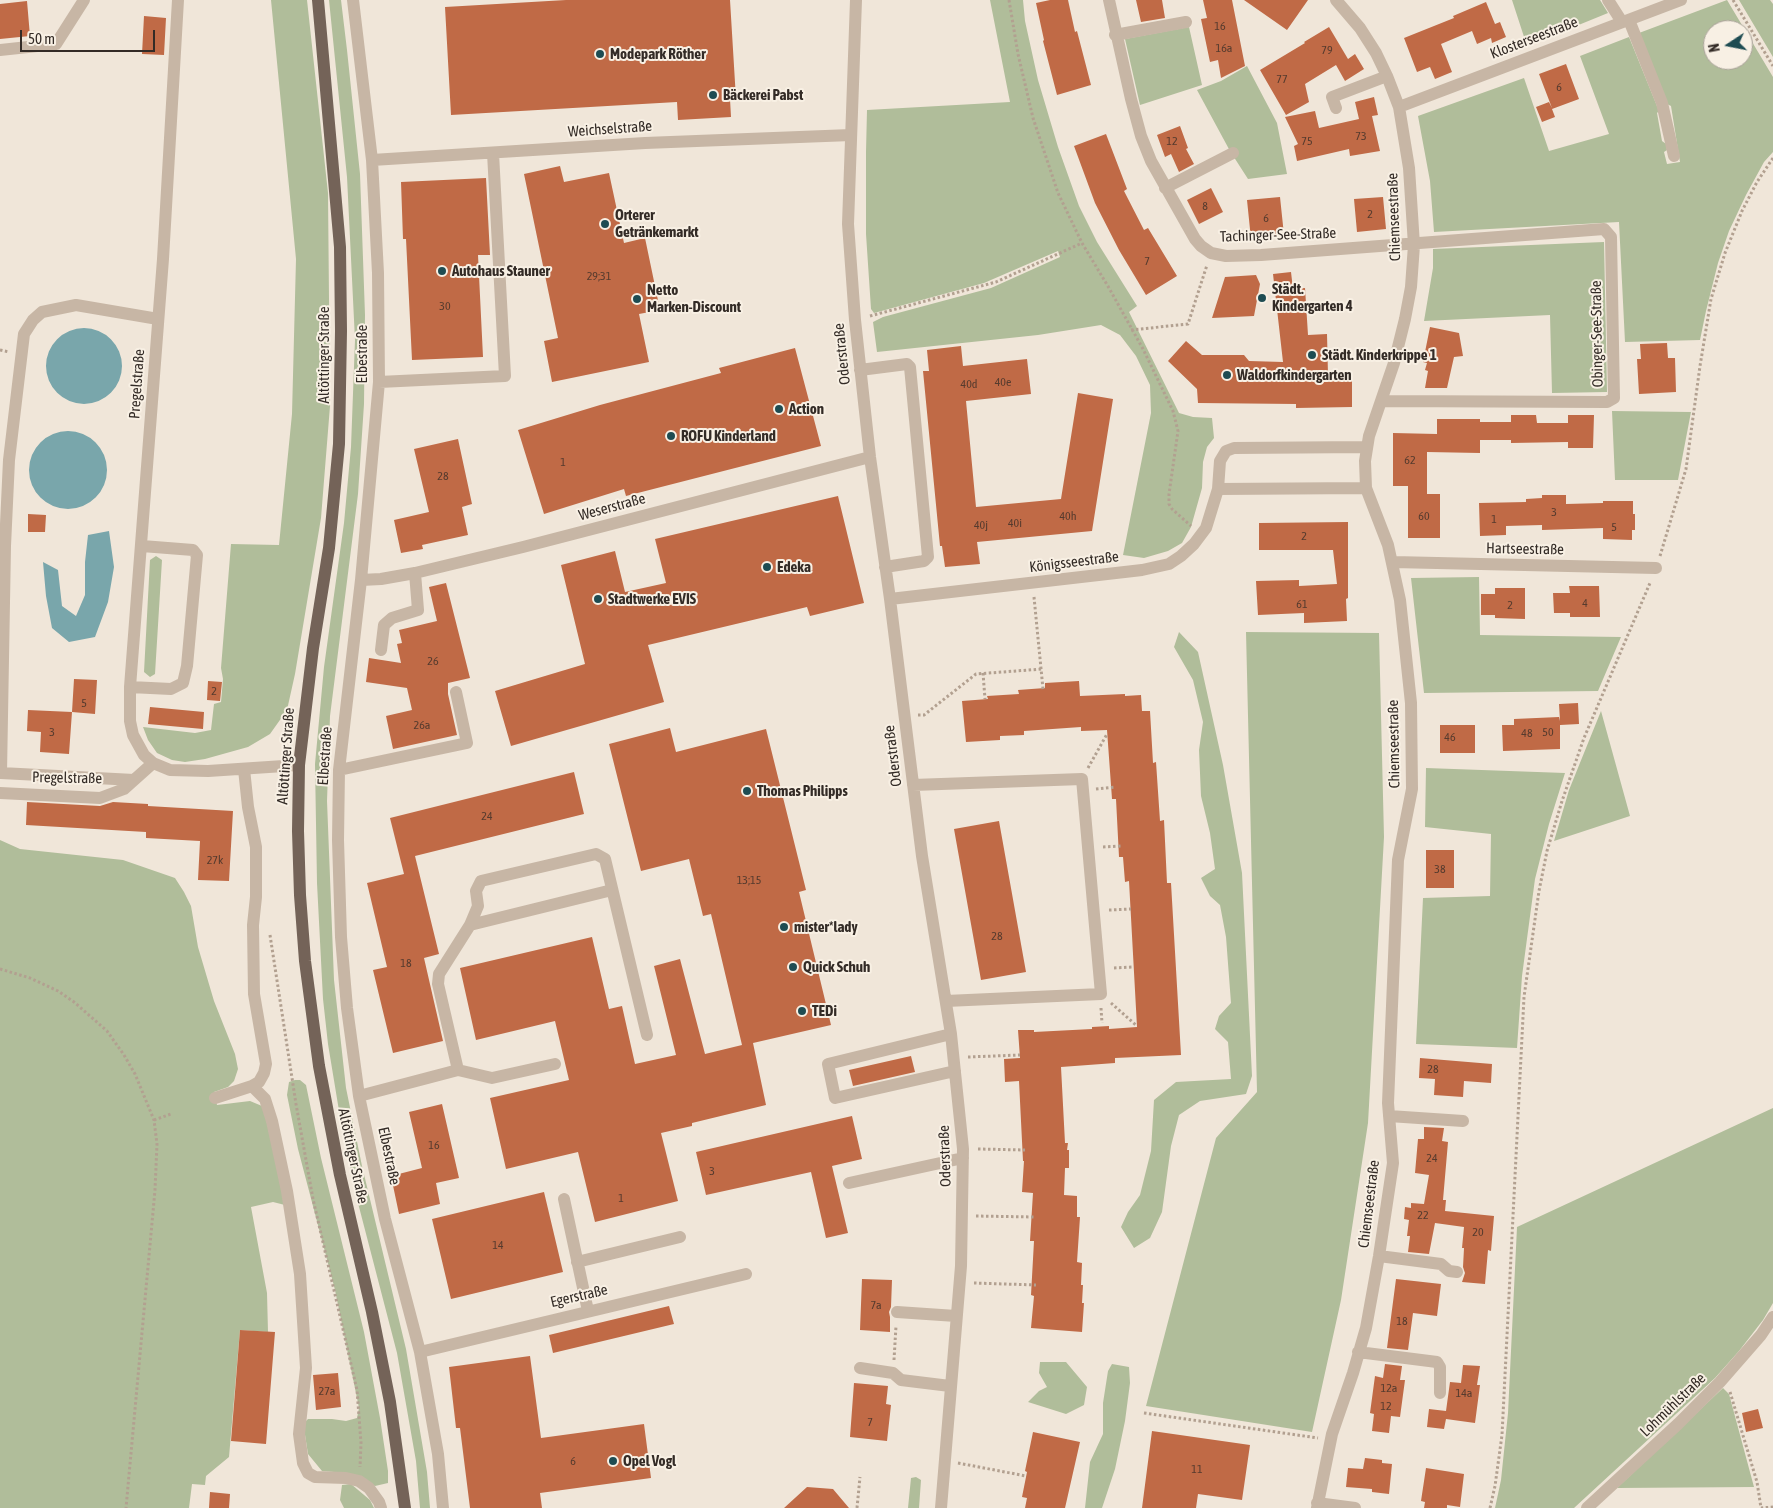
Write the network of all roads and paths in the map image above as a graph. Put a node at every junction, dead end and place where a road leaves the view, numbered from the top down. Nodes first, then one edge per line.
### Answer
1 (84, 0) edge
2 (178, 0) edge
3 (318, 0) edge
4 (353, 0) edge
5 (856, 0) edge
6 (1009, 0) edge
7 (1109, 0) edge
8 (1608, 0) edge
9 (1681, 0) edge
10 (1733, 0) edge
11 (1338, 1) edge
12 (1625, 21) junction
13 (1186, 22) dead end
14 (1116, 35) junction
15 (0, 50) edge
16 (1773, 66) edge
17 (1387, 76) junction
18 (1332, 98) dead end
19 (1399, 107) junction
20 (851, 135) junction
21 (493, 153) junction
22 (1233, 153) dead end
23 (1674, 156) dead end
24 (1773, 158) edge
25 (372, 160) junction
26 (1165, 188) junction
27 (1082, 243) junction
28 (1414, 245) junction
29 (1211, 253) junction
30 (158, 318) junction
31 (855, 320) junction
32 (1131, 330) junction
33 (860, 370) junction
34 (379, 382) junction
35 (1381, 401) junction
36 (1366, 447) junction
37 (870, 457) junction
38 (1366, 488) junction
39 (1218, 489) junction
40 (3, 525) edge
41 (1201, 535) junction
42 (142, 546) junction
43 (1393, 562) junction
44 (885, 567) junction
45 (1656, 568) junction
46 (415, 573) junction
47 (361, 580) junction
48 (1033, 583) junction
49 (890, 599) junction
50 (381, 650) dead end
51 (1042, 669) junction
52 (983, 673) junction
53 (130, 687) junction
54 (1043, 689) dead end
55 (456, 692) dead end
56 (985, 700) dead end
57 (905, 716) junction
58 (1107, 734) dead end
59 (153, 763) junction
60 (300, 766) junction
61 (244, 768) junction
62 (338, 770) junction
63 (0, 773) edge
64 (1082, 779) junction
65 (134, 780) junction
66 (913, 785) junction
67 (0, 793) edge
68 (612, 890) junction
69 (1130, 909) dead end
70 (1093, 911) junction
71 (470, 925) junction
72 (269, 931) dead end
73 (0, 969) edge
74 (1100, 994) junction
75 (946, 1001) junction
76 (1102, 1023) dead end
77 (1137, 1026) dead end
78 (951, 1034) junction
79 (647, 1035) dead end
80 (1020, 1056) dead end
81 (954, 1057) junction
82 (555, 1064) dead end
83 (458, 1070) junction
84 (955, 1071) junction
85 (252, 1086) junction
86 (359, 1096) junction
87 (215, 1098) dead end
88 (171, 1114) dead end
89 (1389, 1116) junction
90 (154, 1120) junction
91 (1462, 1121) dead end
92 (1025, 1150) dead end
93 (963, 1153) junction
94 (849, 1183) dead end
95 (564, 1199) dead end
96 (962, 1216) junction
97 (1035, 1217) dead end
98 (680, 1237) dead end
99 (1379, 1256) junction
100 (577, 1262) junction
101 (1457, 1272) dead end
102 (746, 1274) dead end
103 (959, 1282) junction
104 (1036, 1285) dead end
105 (588, 1311) junction
106 (897, 1312) joint
107 (956, 1316) junction
108 (1773, 1316) edge
109 (420, 1352) junction
110 (1358, 1352) junction
111 (860, 1368) dead end
112 (893, 1373) junction
113 (1720, 1382) junction
114 (950, 1386) junction
115 (1440, 1393) dead end
116 (1144, 1414) dead end
117 (1331, 1439) junction
118 (944, 1461) junction
119 (1026, 1476) dead end
120 (860, 1477) dead end
121 (359, 1481) junction
122 (1317, 1506) edge
123 (1773, 1507) edge
124 (126, 1508) edge
125 (381, 1508) edge
126 (405, 1508) edge
127 (443, 1508) edge
128 (857, 1508) edge
129 (941, 1508) edge
130 (1355, 1508) edge
131 (1490, 1508) edge
132 (1588, 1508) edge

1 - 15 street
2 - 30 street, Pregelstraße
3 - 60 main road, Altöttinger Straße
4 - 25 street, Elbestraße
5 - 20 street, Oderstraße
6 - 27 path
7 - 14 street, Tachinger-See-Straße
8 - 12 street
9 - 12 street, Klosterseestraße
10 - 16 path
11 - 17 street, Chiemseestraße
12 - 19 street, Klosterseestraße
12 - 23 street
13 - 14 street
14 - 26 street, Tachinger-See-Straße
17 - 18 street
17 - 19 street, Chiemseestraße
19 - 28 street, Chiemseestraße
20 - 21 street, Weichselstraße
20 - 31 street, Oderstraße
21 - 25 street, Weichselstraße
21 - 34 street
22 - 26 street
24 - 45 path
25 - 34 street, Elbestraße
26 - 29 street, Tachinger-See-Straße
27 - 31 path
27 - 32 path
28 - 29 street, Tachinger-See-Straße
28 - 35 street, Chiemseestraße
28 - 35 street, Obinger-See-Straße
29 - 32 path
30 - 40 street
30 - 42 street, Pregelstraße
31 - 33 street, Oderstraße
32 - 41 path
33 - 37 street, Oderstraße
33 - 44 street
34 - 47 street, Elbestraße
35 - 36 street, Chiemseestraße
36 - 38 street, Chiemseestraße
36 - 39 street, Königsseestraße
37 - 44 street, Oderstraße
37 - 46 street, Weserstraße
38 - 39 street
38 - 43 street, Chiemseestraße
39 - 41 street, Königsseestraße
40 - 63 street
41 - 48 street, Königsseestraße
42 - 53 street, Pregelstraße
42 - 53 street
43 - 45 street, Hartseestraße
43 - 89 street, Chiemseestraße
44 - 49 street, Oderstraße
45 - 131 path
46 - 47 street, Weserstraße
46 - 50 street
47 - 62 street, Elbestraße
48 - 49 street, Königsseestraße
48 - 51 path
49 - 57 street, Oderstraße
51 - 52 path
51 - 54 path
52 - 56 path
52 - 57 path
53 - 59 street, Pregelstraße
55 - 62 street
57 - 66 street, Oderstraße
58 - 64 path
59 - 61 street
59 - 65 street, Pregelstraße
60 - 61 street
60 - 126 main road, Altöttinger Straße
61 - 85 street
62 - 86 street, Elbestraße
63 - 65 street
64 - 66 street
64 - 70 street
65 - 67 street, Pregelstraße
66 - 75 street, Oderstraße
68 - 71 street
68 - 71 street
68 - 79 street
69 - 70 path
70 - 74 street
71 - 83 street
72 - 121 path
73 - 90 path
74 - 75 street
74 - 76 path
74 - 77 path
75 - 78 street, Oderstraße
78 - 81 street, Oderstraße
78 - 84 street
80 - 81 path
81 - 84 street, Oderstraße
82 - 83 street
83 - 86 street
84 - 93 street, Oderstraße
85 - 87 street
85 - 121 street
86 - 109 street, Elbestraße
88 - 90 path
89 - 91 street
89 - 99 street, Chiemseestraße
90 - 124 path
92 - 93 path
93 - 94 street
93 - 96 street, Oderstraße
95 - 100 street
96 - 97 path
96 - 103 street, Oderstraße
98 - 100 street
99 - 101 street
99 - 110 street, Chiemseestraße
100 - 105 street
102 - 105 street, Egerstraße
103 - 104 path
103 - 107 street, Oderstraße
105 - 109 street, Egerstraße
106 - 107 street
106 - 112 path
107 - 114 street, Oderstraße
108 - 113 street, Lohmühlstraße
109 - 127 street, Elbestraße
110 - 115 street
110 - 117 street, Chiemseestraße
111 - 112 street
112 - 114 street
113 - 123 path
113 - 132 street, Lohmühlstraße
114 - 118 street, Oderstraße
116 - 117 path
117 - 122 street, Chiemseestraße
118 - 119 path
118 - 129 street, Oderstraße
120 - 128 path
121 - 125 street
122 - 130 street

